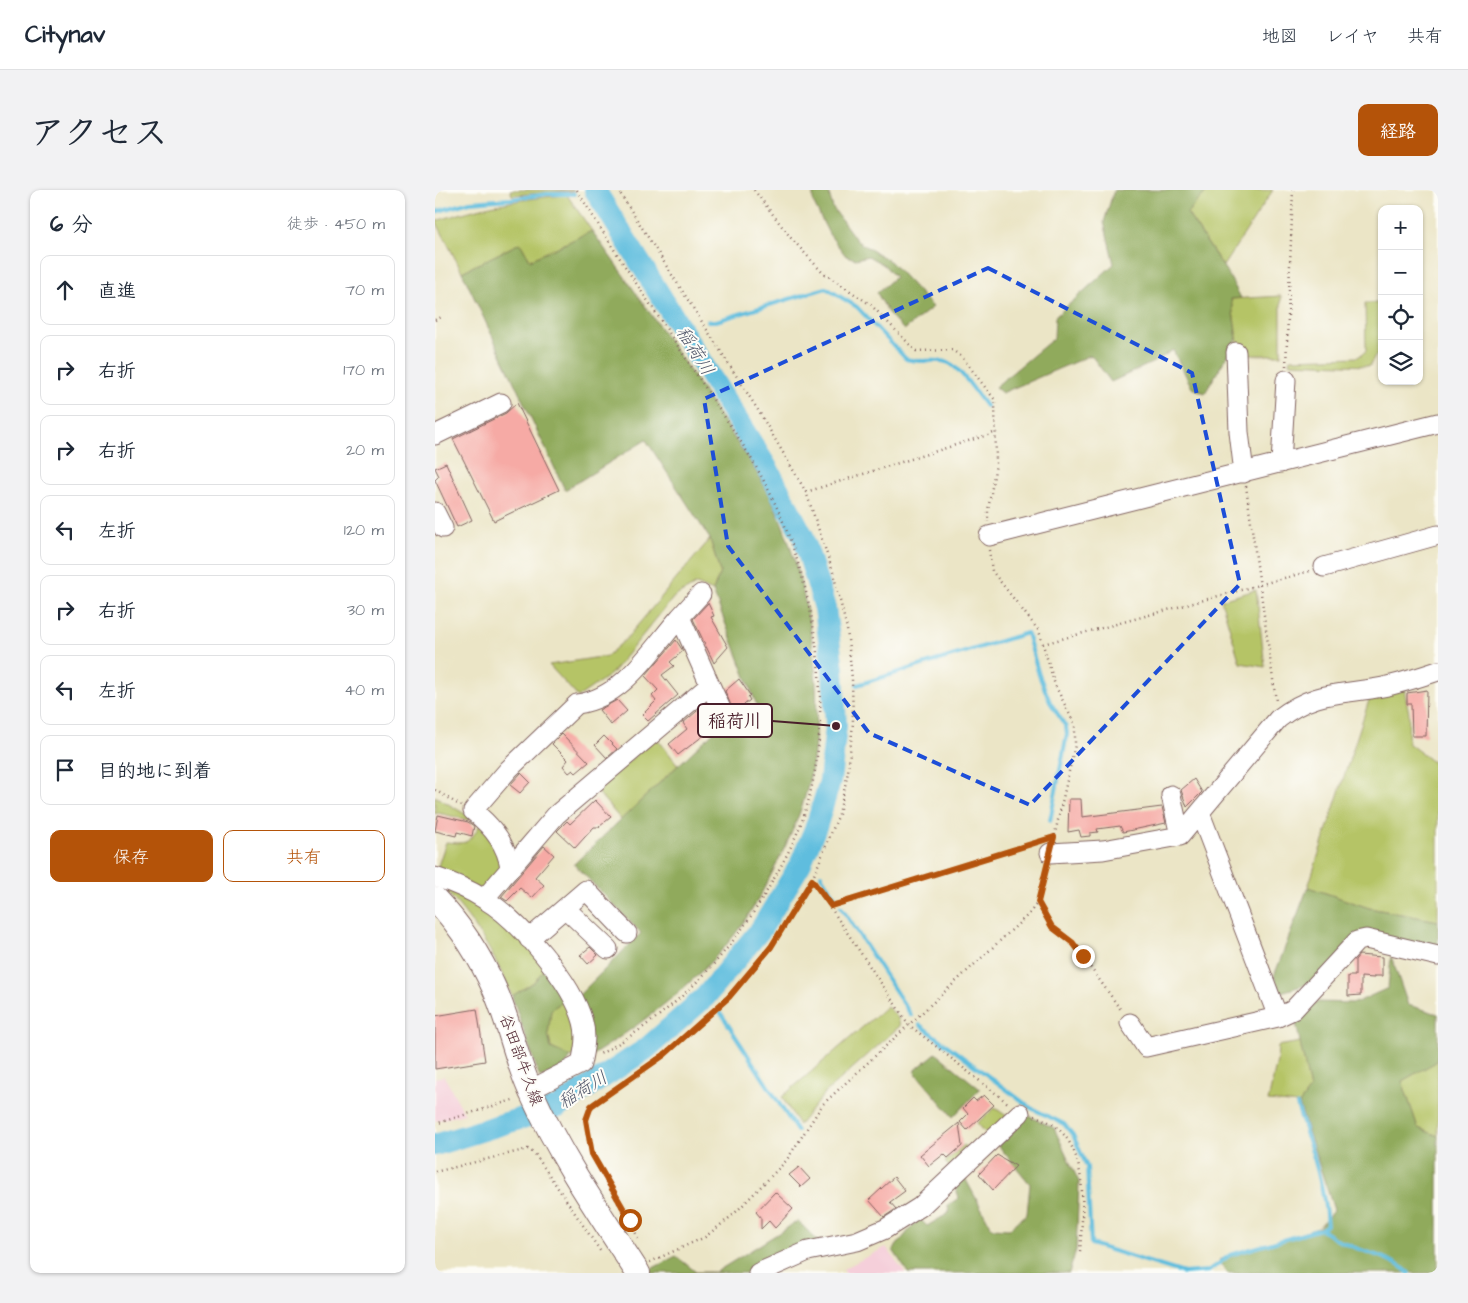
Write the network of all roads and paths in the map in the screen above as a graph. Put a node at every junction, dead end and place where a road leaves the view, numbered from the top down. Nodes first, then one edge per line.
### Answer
1 (577, 190) edge
2 (618, 190) edge
3 (754, 190) edge
4 (1293, 190) edge
5 (445, 316) dead end
6 (435, 320) edge
7 (1236, 352) dead end
8 (1286, 380) joint
9 (501, 402) dead end
10 (1438, 423) edge
11 (997, 432) junction
12 (435, 435) edge
13 (1281, 463) junction
14 (1245, 472) junction
15 (806, 492) junction
16 (1438, 535) edge
17 (989, 536) junction
18 (1324, 567) joint
19 (1259, 585) junction
20 (701, 594) dead end
21 (680, 617) junction
22 (1042, 644) junction
23 (1438, 671) edge
24 (710, 685) junction
25 (722, 711) dead end
26 (1278, 719) junction
27 (435, 790) edge
28 (1171, 795) dead end
29 (473, 811) junction
30 (1200, 813) junction
31 (1180, 836) junction
32 (1052, 845) junction
33 (510, 868) junction
34 (435, 877) edge
35 (812, 880) junction
36 (435, 899) edge
37 (484, 899) junction
38 (1038, 902) junction
39 (831, 906) junction
40 (565, 908) junction
41 (627, 933) dead end
42 (529, 939) junction
43 (608, 949) dead end
44 (1438, 956) edge
45 (1277, 1017) junction
46 (1130, 1023) joint
47 (909, 1025) junction
48 (581, 1064) junction
49 (531, 1092) junction
50 (1020, 1112) junction
51 (435, 1124) edge
52 (435, 1172) edge
53 (641, 1244) dead end
54 (1079, 1252) dead end
55 (605, 1258) dead end
56 (637, 1272) edge
57 (758, 1273) edge

1 - 48 path
2 - 15 path
3 - 11 path
4 - 8 path
5 - 6 path
7 - 14 street
8 - 13 street
9 - 12 street
10 - 13 street
11 - 15 path
11 - 17 path
13 - 14 street
14 - 17 street
14 - 19 path
15 - 35 path
16 - 18 street
17 - 22 path
18 - 19 path
19 - 22 path
19 - 26 path
20 - 21 street
21 - 24 street
21 - 29 street
22 - 32 path
23 - 26 street
24 - 25 street
24 - 33 street
26 - 30 street
27 - 29 path
28 - 31 street
29 - 33 street
30 - 31 street
30 - 45 street
31 - 32 street
32 - 38 path
32 - 39 path
33 - 37 street
34 - 37 street
35 - 39 path
35 - 53 path
36 - 49 main road, 谷田部牛久線
37 - 42 street
38 - 46 path
38 - 47 path
39 - 47 path
40 - 41 street
40 - 42 street
40 - 43 street
42 - 48 street
44 - 45 street
45 - 46 street
47 - 50 path
47 - 56 path
48 - 49 street
49 - 51 path
49 - 56 main road, 谷田部牛久線
50 - 54 path
50 - 57 street
52 - 55 path

